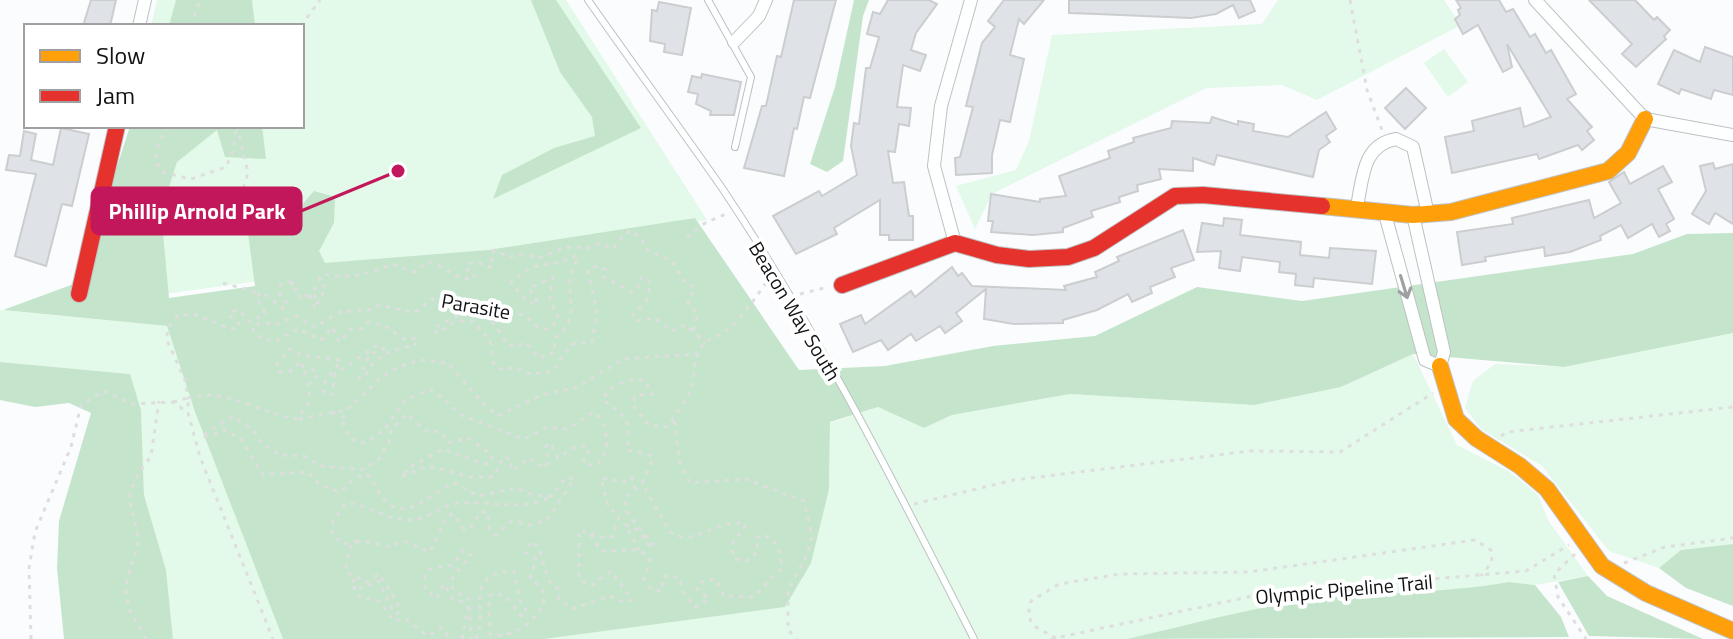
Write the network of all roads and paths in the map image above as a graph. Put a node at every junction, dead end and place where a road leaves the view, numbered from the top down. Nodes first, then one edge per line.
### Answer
1 (145, 0) edge
2 (320, 0) edge
3 (588, 0) edge
4 (708, 0) edge
5 (766, 0) edge
6 (971, 0) edge
7 (1350, 0) edge
8 (1535, 0) edge
9 (193, 1) edge
10 (200, 2) edge
11 (139, 24) edge
12 (192, 24) edge
13 (302, 24) edge
14 (734, 42) junction
15 (1645, 119) junction
16 (117, 128) edge
17 (167, 128) edge
18 (236, 128) edge
19 (237, 128) edge
20 (1733, 135) edge
21 (1386, 141) junction
22 (735, 147) dead end
23 (243, 190) junction
24 (168, 199) dead end
25 (247, 207) dead end
26 (735, 210) junction
27 (1356, 211) junction
28 (1385, 214) junction
29 (1420, 215) junction
30 (687, 237) dead end
31 (955, 243) junction
32 (773, 272) junction
33 (223, 283) dead end
34 (842, 285) joint
35 (259, 293) junction
36 (79, 294) dead end
37 (790, 299) junction
38 (700, 339) junction
39 (705, 343) junction
40 (698, 354) junction
41 (1440, 366) junction
42 (1444, 385) junction
43 (188, 398) junction
44 (159, 401) junction
45 (173, 402) junction
46 (1733, 407) edge
47 (332, 412) junction
48 (188, 413) junction
49 (297, 419) junction
50 (674, 421) junction
51 (1489, 446) junction
52 (551, 496) junction
53 (907, 506) junction
54 (590, 533) junction
55 (1733, 538) edge
56 (361, 540) junction
57 (1588, 547) junction
58 (639, 550) junction
59 (1610, 571) junction
60 (1481, 576) junction
61 (1733, 631) edge
62 (1075, 634) junction
63 (31, 639) edge
64 (146, 639) edge
65 (273, 639) edge
66 (444, 639) edge
67 (462, 639) edge
68 (474, 639) edge
69 (797, 639) edge
70 (974, 639) edge
71 (1053, 639) edge
72 (1068, 639) edge
73 (1586, 639) edge

1 - 11 street
2 - 13 path
3 - 26 lane, Beacon Way South
4 - 14 lane
5 - 14 street
6 - 31 street
7 - 21 path
8 - 15 street
9 - 10 path
10 - 12 path
14 - 22 lane
15 - 20 street
15 - 29 street
16 - 36 street
17 - 18 path
19 - 23 path
21 - 27 street
21 - 29 street
23 - 24 path
23 - 25 path
26 - 30 path
26 - 32 lane, Beacon Way South
27 - 28 street
27 - 31 street
28 - 29 street
28 -> 41 street
29 - 41 street
31 - 34 street
32 - 37 lane, Beacon Way South
32 - 39 path
33 - 35 path
34 - 37 path
35 - 38 path, Parasite
35 - 43 path
37 - 53 lane, Beacon Way South
38 - 39 path, Parasite
38 - 49 path, Parasite
39 - 40 path
40 - 47 path
40 - 50 path
41 - 42 street
42 - 51 street
42 - 53 path
43 - 45 path
43 - 48 path
43 - 49 path
44 - 45 path
44 - 63 path
44 - 64 path
45 - 48 path
46 - 51 path
47 - 49 path
47 - 52 path
48 - 65 path
50 - 58 path
50 - 69 path
51 - 57 street
52 - 56 path
52 - 56 path
53 - 70 lane, Beacon Way South
54 - 58 path
54 - 58 path
54 - 68 path
55 - 59 path
56 - 66 path
57 - 59 street
57 - 60 path, Olympic Pipeline Trail
57 - 73 path
59 - 61 street
60 - 62 path, Olympic Pipeline Trail
60 - 71 path
62 - 71 path, Olympic Pipeline Trail
62 - 72 path
67 - 68 path

